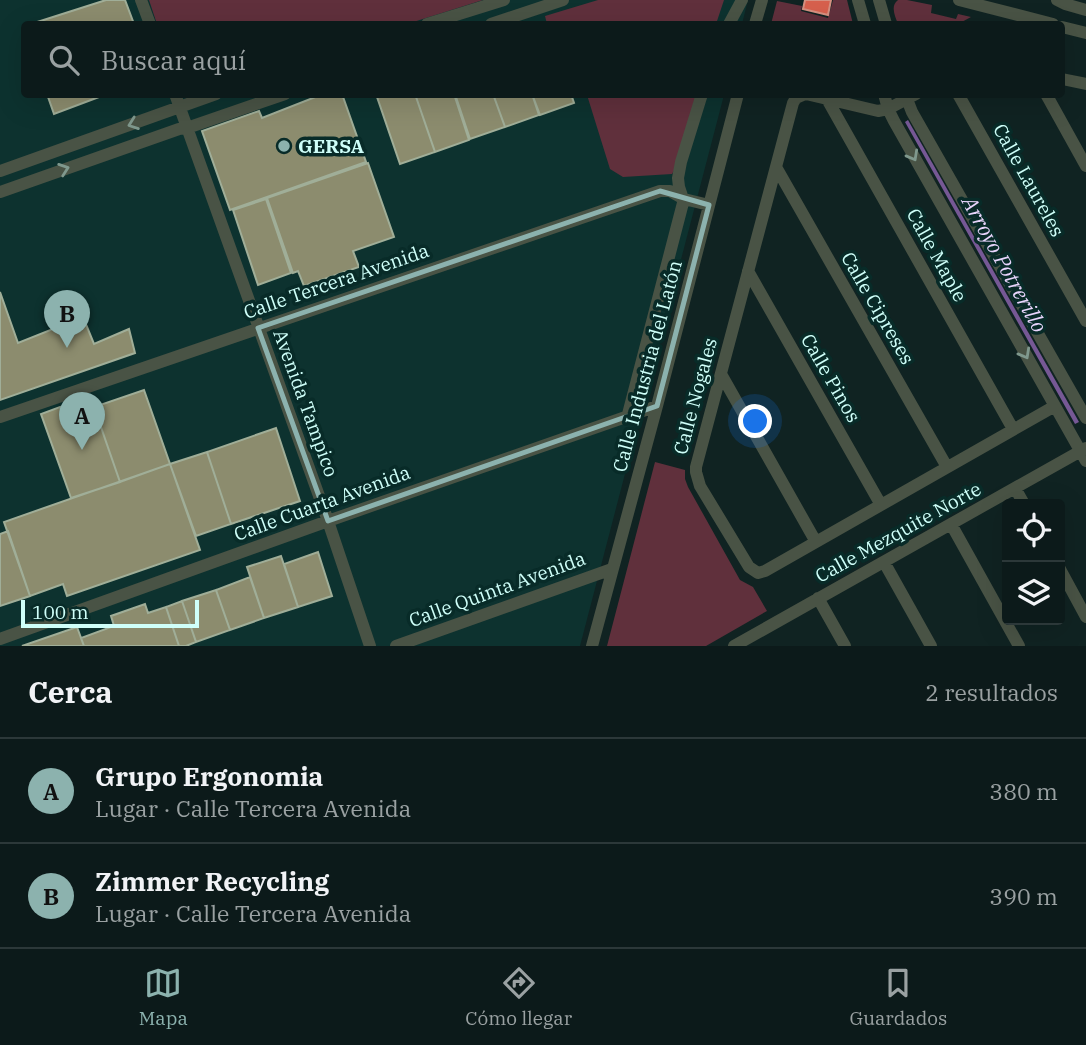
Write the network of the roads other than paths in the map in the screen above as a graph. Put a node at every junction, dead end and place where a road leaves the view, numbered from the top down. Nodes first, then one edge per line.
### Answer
1 (141, 0) edge
2 (504, 0) edge
3 (563, 0) edge
4 (742, 0) edge
5 (762, 0) edge
6 (858, 0) edge
7 (879, 0) edge
8 (959, 0) edge
9 (1057, 0) edge
10 (1085, 10) edge
11 (149, 21) edge
12 (437, 21) edge
13 (500, 21) edge
14 (732, 21) edge
15 (756, 21) edge
16 (864, 21) edge
17 (885, 21) edge
18 (1041, 21) edge
19 (1065, 28) edge
20 (1086, 33) edge
21 (1065, 80) edge
22 (1086, 84) edge
23 (273, 98) edge
24 (701, 98) edge
25 (737, 98) edge
26 (796, 98) edge
27 (823, 98) edge
28 (885, 98) edge
29 (906, 98) edge
30 (909, 98) edge
31 (960, 98) edge
32 (1048, 98) edge
33 (827, 99) junction
34 (177, 101) edge
35 (888, 109) junction
36 (187, 128) junction
37 (1086, 166) edge
38 (776, 167) junction
39 (0, 171) edge
40 (0, 192) edge
41 (684, 199) junction
42 (709, 205) junction
43 (748, 271) junction
44 (1086, 321) edge
45 (258, 328) junction
46 (721, 374) junction
47 (1086, 388) edge
48 (1073, 396) junction
49 (657, 406) junction
50 (1055, 406) junction
51 (0, 417) edge
52 (627, 418) junction
53 (1086, 418) edge
54 (1013, 429) junction
55 (1084, 453) edge
56 (947, 467) junction
57 (1015, 488) junction
58 (1021, 499) edge
59 (881, 505) junction
60 (328, 521) junction
61 (951, 524) junction
62 (816, 542) junction
63 (884, 562) junction
64 (612, 569) junction
65 (1065, 578) edge
66 (818, 598) junction
67 (1086, 617) edge
68 (0, 639) edge
69 (756, 641) edge
70 (370, 646) edge
71 (396, 646) edge
72 (592, 646) edge
73 (734, 646) edge
74 (845, 646) edge
75 (931, 646) edge
76 (1019, 646) edge

1 - 11 street
2 - 12 street
3 - 13 street
4 - 14 street
5 - 15 street
6 - 16 street
7 - 17 street
8 - 18 street
9 - 10 street
19 - 20 street
21 - 22 street
23 - 36 street
24 - 41 street
25 - 42 street, Calle Industria del Latón
26 - 38 street, Calle Nogales
27 - 33 street, Calle Nogales
28 - 35 street
29 - 35 street
30 - 48 street
31 - 44 street, Calle Laureles
32 - 37 street
33 - 35 street, Calle Nogales
33 - 54 street, Calle Maple
34 - 36 street, Avenida Tampico
34 -> 39 street
35 -> 50 street
40 -> 36 street
36 - 45 street, Avenida Tampico
38 - 43 street, Calle Nogales
38 - 56 street, Calle Cipreses
41 - 42 street, Calle Tercera Avenida
41 - 45 street, Calle Tercera Avenida
41 - 52 street, Calle Industria del Latón
42 - 49 street, Calle Industria del Latón
43 - 46 street, Calle Nogales
43 - 59 street, Calle Pinos
45 - 51 street, Calle Tercera Avenida
45 - 60 street, Avenida Tampico
46 - 62 street
46 - 62 street, Calle Nogales
47 - 48 street
48 - 53 street
49 - 52 street, Calle Cuarta Avenida
49 - 64 street, Calle Industria del Latón
50 - 54 street, Calle Nogales
50 - 55 street
52 - 60 street, Calle Cuarta Avenida
54 - 56 street, Calle Nogales
55 - 57 street, Calle Mezquite Norte
56 - 59 street, Calle Nogales
57 - 58 street
57 - 61 street, Calle Mezquite Norte
59 - 62 street, Calle Nogales
60 - 68 street, Calle Cuarta Avenida
60 - 70 street, Avenida Tampico
61 - 63 street, Calle Mezquite Norte
61 - 76 street
63 - 66 street, Calle Mezquite Norte
63 - 75 street
64 - 71 street, Calle Quinta Avenida
64 - 72 street, Calle Industria del Latón
65 - 67 street
66 - 69 street, Calle Mezquite Norte
66 - 74 street
69 - 73 street, Calle Mezquite Norte

